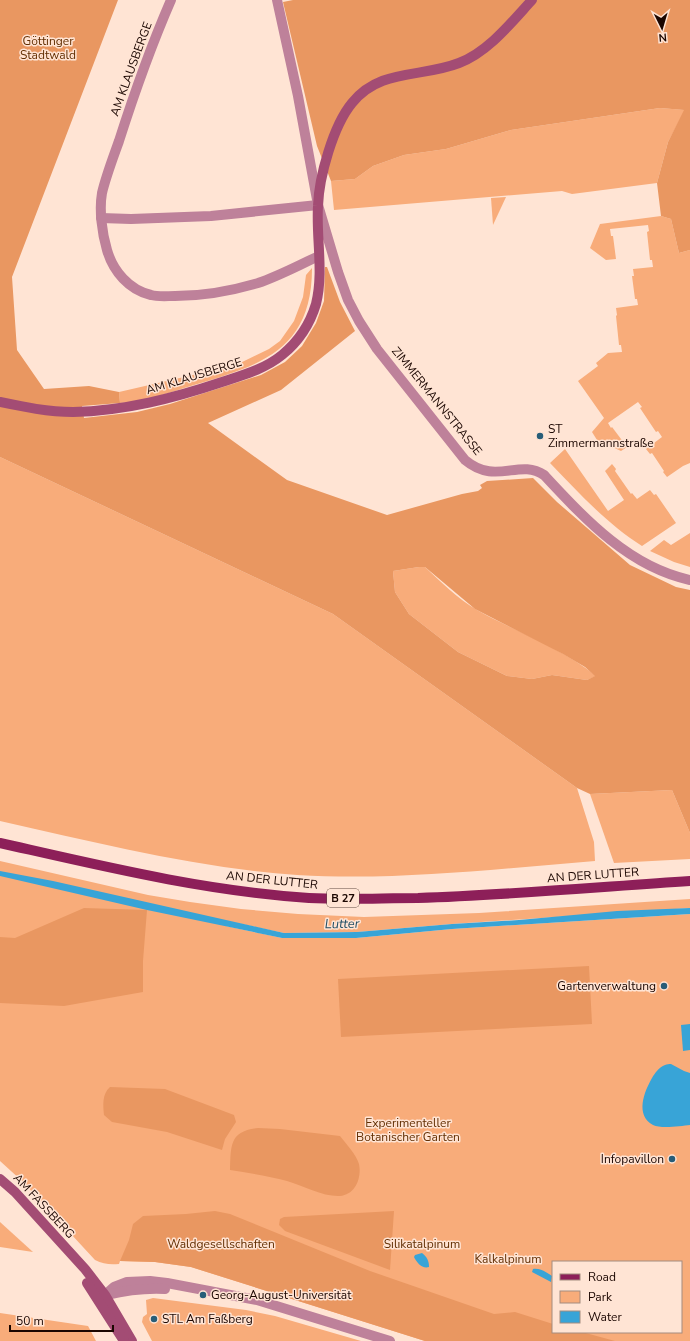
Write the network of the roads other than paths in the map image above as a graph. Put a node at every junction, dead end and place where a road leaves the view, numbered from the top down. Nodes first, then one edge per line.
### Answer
1 (171, 0) edge
2 (277, 0) edge
3 (532, 0) edge
4 (318, 206) junction
5 (101, 218) junction
6 (319, 256) junction
7 (0, 402) edge
8 (690, 580) edge
9 (0, 843) edge
10 (690, 881) edge
11 (0, 1179) edge
12 (102, 1297) junction
13 (124, 1341) edge
14 (132, 1341) edge
15 (390, 1341) edge

1 - 5 street, AM KLAUSBERGE
2 - 4 street, AM KLAUSBERGE
3 - 4 street
4 - 5 street
4 - 6 street, AM KLAUSBERGE
4 - 8 street, ZIMMERMANNSTRASSE
5 - 6 street, AM KLAUSBERGE
6 - 7 street, AM KLAUSBERGE
9 - 10 main road, AN DER LUTTER / B 27
11 - 12 street, AM FASSBERG
12 - 13 street, AM FASSBERG
12 - 14 street, AM FASSBERG
12 - 15 street

